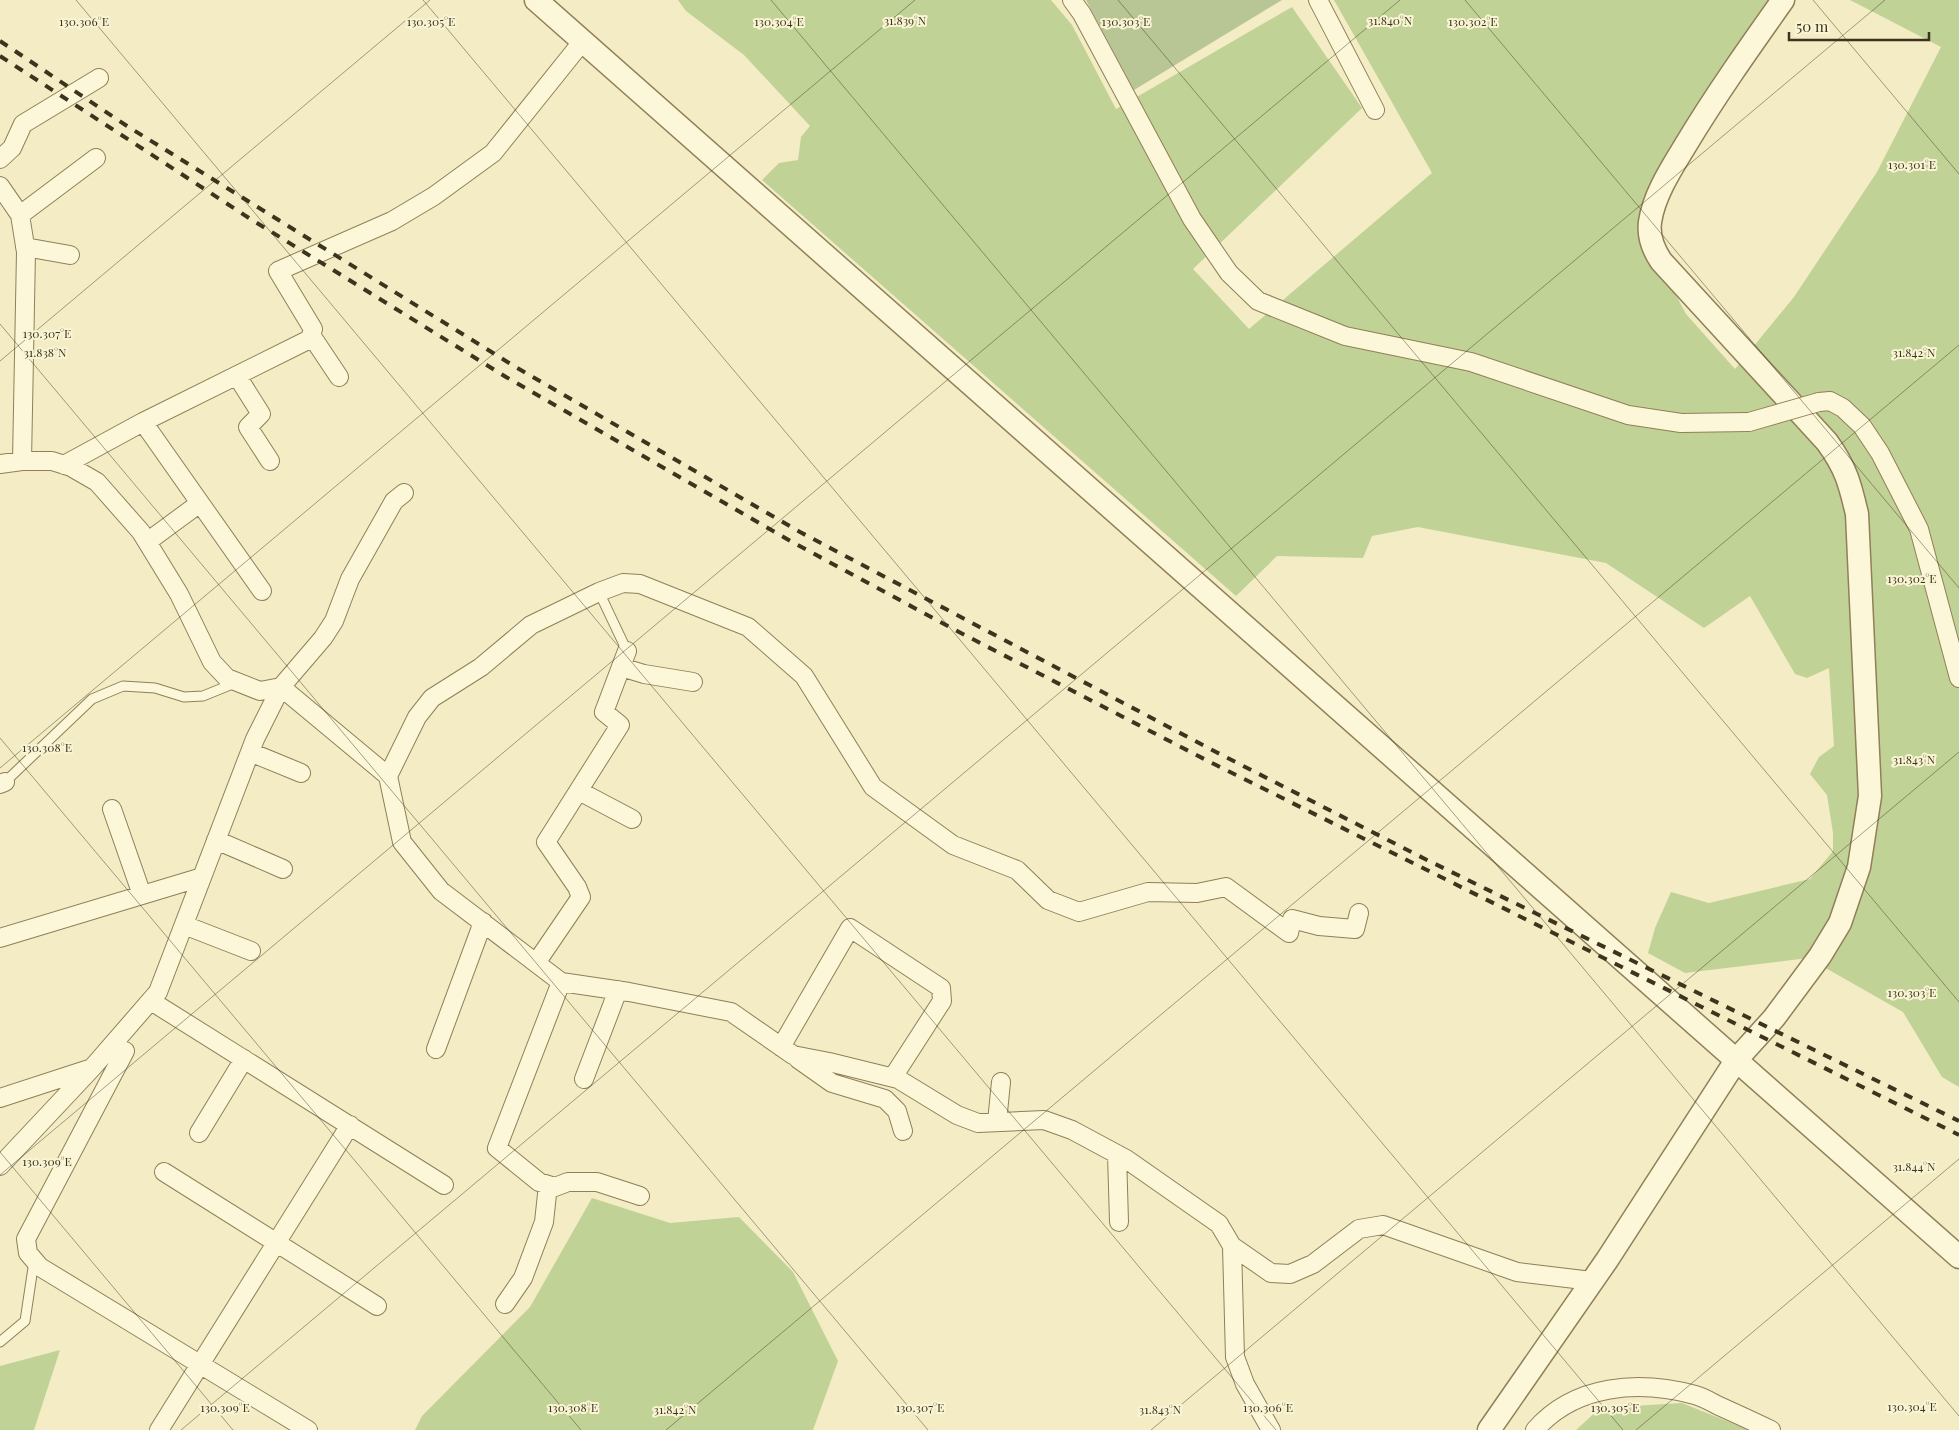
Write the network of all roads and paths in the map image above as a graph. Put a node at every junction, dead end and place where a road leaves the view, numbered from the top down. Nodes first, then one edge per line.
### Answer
1 (536, 0) edge
2 (1072, 0) edge
3 (1318, 0) edge
4 (1783, 0) edge
5 (582, 42) junction
6 (99, 78) dead end
7 (1375, 110) dead end
8 (96, 158) dead end
9 (0, 159) edge
10 (0, 186) edge
11 (20, 214) junction
12 (25, 247) junction
13 (70, 256) dead end
14 (311, 335) junction
15 (237, 376) junction
16 (339, 377) dead end
17 (143, 422) junction
18 (22, 461) junction
19 (270, 461) dead end
20 (0, 464) edge
21 (64, 465) junction
22 (404, 493) dead end
23 (200, 503) junction
24 (147, 542) junction
25 (262, 591) dead end
26 (599, 592) junction
27 (624, 659) junction
28 (1959, 678) edge
29 (237, 682) junction
30 (693, 682) dead end
31 (281, 687) junction
32 (250, 752) junction
33 (301, 773) dead end
34 (388, 776) junction
35 (2, 783) edge
36 (578, 791) junction
37 (112, 809) dead end
38 (632, 819) dead end
39 (216, 840) junction
40 (283, 869) dead end
41 (202, 877) junction
42 (142, 895) junction
43 (1359, 913) dead end
44 (483, 922) junction
45 (184, 925) junction
46 (0, 938) edge
47 (251, 951) dead end
48 (536, 963) junction
49 (561, 982) junction
50 (618, 990) junction
51 (151, 1001) junction
52 (126, 1048) junction
53 (436, 1048) dead end
54 (787, 1051) junction
55 (244, 1059) junction
56 (1737, 1059) junction
57 (92, 1068) junction
58 (893, 1078) junction
59 (584, 1079) dead end
60 (1001, 1082) dead end
61 (0, 1098) edge
62 (997, 1122) junction
63 (350, 1125) junction
64 (902, 1131) dead end
65 (199, 1133) dead end
66 (1117, 1154) junction
67 (0, 1166) edge
68 (164, 1172) dead end
69 (444, 1185) dead end
70 (548, 1185) junction
71 (640, 1196) dead end
72 (1119, 1222) dead end
73 (277, 1242) junction
74 (1232, 1246) junction
75 (1959, 1257) edge
76 (34, 1260) junction
77 (1592, 1281) junction
78 (504, 1304) dead end
79 (377, 1306) dead end
80 (0, 1342) edge
81 (200, 1364) junction
82 (159, 1430) edge
83 (308, 1430) edge
84 (1271, 1430) edge
85 (1489, 1430) edge
86 (1535, 1430) edge
87 (1772, 1430) edge

1 - 5 street
2 - 28 street, bridge
3 - 7 street
4 - 56 street
5 - 14 street
5 - 56 street
6 - 9 street
8 - 11 street
10 - 11 street
11 - 12 street
12 - 13 street
12 - 18 street
14 - 15 street
14 - 16 street
15 - 17 street
15 - 19 street
17 - 21 street
17 - 23 street
18 - 20 street
18 - 21 street
21 - 24 street
22 - 31 street
23 - 24 street
23 - 25 street
24 - 29 street
26 - 27 lane
26 - 34 street
26 - 43 street
27 - 30 street
27 - 36 street
29 - 31 street
29 - 35 lane
31 - 32 street
31 - 34 street
32 - 33 street
32 - 39 street
34 - 44 street
36 - 38 street
36 - 48 street
37 - 42 street
39 - 40 street
39 - 41 street
41 - 42 street
41 - 45 street
42 - 46 street
44 - 48 street
44 - 53 street
45 - 47 street
45 - 51 street
48 - 49 street
49 - 50 street
49 - 70 street
50 - 54 street
50 - 59 street
51 - 52 street
51 - 55 street
52 - 57 street
52 - 76 street
54 - 58 street
54 - 58 street
54 - 64 street
55 - 63 street
55 - 65 street
56 - 75 street
56 - 77 street
57 - 61 street
57 - 67 street
58 - 62 street
60 - 62 street
62 - 66 street
63 - 69 street
63 - 73 street
66 - 72 street
66 - 74 street
68 - 73 street
70 - 71 street
70 - 78 street
73 - 79 street
73 - 81 street
74 - 77 street
74 - 84 street
76 - 80 lane
76 - 81 street
77 - 85 street
81 - 82 street
81 - 83 street
86 - 87 street

